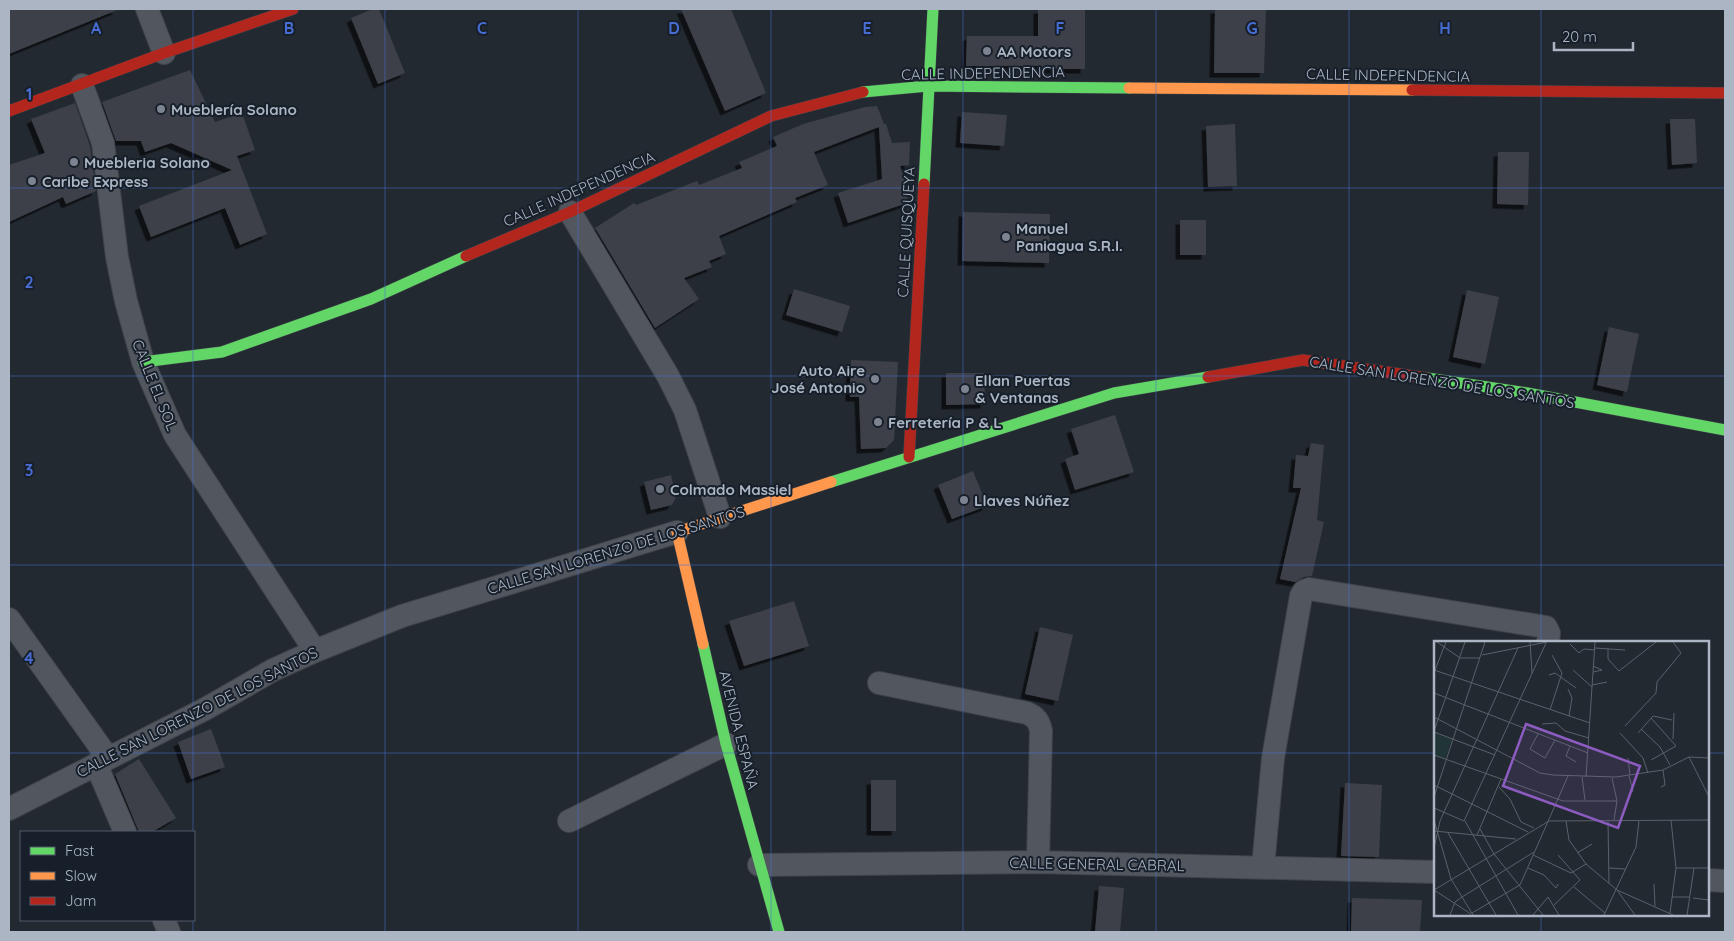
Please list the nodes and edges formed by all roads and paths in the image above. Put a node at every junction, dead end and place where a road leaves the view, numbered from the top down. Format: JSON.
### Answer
{"nodes":[{"id":1,"x":147,"y":9,"type":"edge"},
{"id":2,"x":293,"y":9,"type":"edge"},
{"id":3,"x":932,"y":9,"type":"edge"},
{"id":4,"x":164,"y":53,"type":"junction"},
{"id":5,"x":82,"y":84,"type":"junction"},
{"id":6,"x":928,"y":86,"type":"junction"},
{"id":7,"x":1725,"y":93,"type":"edge"},
{"id":8,"x":9,"y":111,"type":"edge"},
{"id":9,"x":570,"y":212,"type":"junction"},
{"id":10,"x":143,"y":362,"type":"junction"},
{"id":11,"x":1725,"y":430,"type":"edge"},
{"id":12,"x":909,"y":457,"type":"junction"},
{"id":13,"x":720,"y":517,"type":"junction"},
{"id":14,"x":677,"y":532,"type":"junction"},
{"id":15,"x":9,"y":619,"type":"edge"},
{"id":16,"x":1548,"y":641,"type":"edge"},
{"id":17,"x":315,"y":651,"type":"junction"},
{"id":18,"x":879,"y":683,"type":"dead end"},
{"id":19,"x":726,"y":744,"type":"junction"},
{"id":20,"x":102,"y":761,"type":"junction"},
{"id":21,"x":9,"y":809,"type":"edge"},
{"id":22,"x":569,"y":821,"type":"dead end"},
{"id":23,"x":125,"y":831,"type":"edge"},
{"id":24,"x":1038,"y":862,"type":"junction"},
{"id":25,"x":759,"y":866,"type":"junction"},
{"id":26,"x":1263,"y":867,"type":"junction"},
{"id":27,"x":1434,"y":872,"type":"edge"},
{"id":28,"x":1709,"y":880,"type":"edge"},
{"id":29,"x":1725,"y":881,"type":"edge"},
{"id":30,"x":779,"y":932,"type":"edge"}],
"edges":[{"from":1,"to":4,"type":"street"},
{"from":2,"to":4,"type":"street"},
{"from":3,"to":6,"type":"street","name":"CALLE QUISQUEYA"},
{"from":4,"to":5,"type":"street"},
{"from":5,"to":8,"type":"street"},
{"from":5,"to":10,"type":"street","name":"CALLE EL SOL"},
{"from":6,"to":7,"type":"street","name":"CALLE INDEPENDENCIA"},
{"from":6,"to":9,"type":"street","name":"CALLE INDEPENDENCIA"},
{"from":6,"to":12,"type":"street","name":"CALLE QUISQUEYA"},
{"from":9,"to":10,"type":"street","name":"CALLE INDEPENDENCIA"},
{"from":9,"to":13,"type":"street"},
{"from":10,"to":17,"type":"street","name":"CALLE EL SOL"},
{"from":11,"to":12,"type":"street","name":"CALLE SAN LORENZO DE LOS SANTOS"},
{"from":12,"to":13,"type":"street","name":"CALLE SAN LORENZO DE LOS SANTOS"},
{"from":13,"to":14,"type":"street","name":"CALLE SAN LORENZO DE LOS SANTOS"},
{"from":14,"to":17,"type":"street","name":"CALLE SAN LORENZO DE LOS SANTOS"},
{"from":14,"to":19,"type":"street","name":"AVENIDA ESPAÑA"},
{"from":15,"to":20,"type":"street"},
{"from":16,"to":26,"type":"street"},
{"from":17,"to":20,"type":"street","name":"CALLE SAN LORENZO DE LOS SANTOS"},
{"from":18,"to":24,"type":"street"},
{"from":19,"to":22,"type":"street"},
{"from":19,"to":25,"type":"street","name":"AVENIDA ESPAÑA"},
{"from":20,"to":21,"type":"street","name":"CALLE SAN LORENZO DE LOS SANTOS"},
{"from":20,"to":23,"type":"street"},
{"from":24,"to":25,"type":"street","name":"CALLE GENERAL CABRAL"},
{"from":24,"to":26,"type":"street","name":"CALLE GENERAL CABRAL"},
{"from":25,"to":30,"type":"street","name":"AVENIDA ESPAÑA"},
{"from":26,"to":27,"type":"street","name":"CALLE GENERAL CABRAL"},
{"from":28,"to":29,"type":"street"}]}
